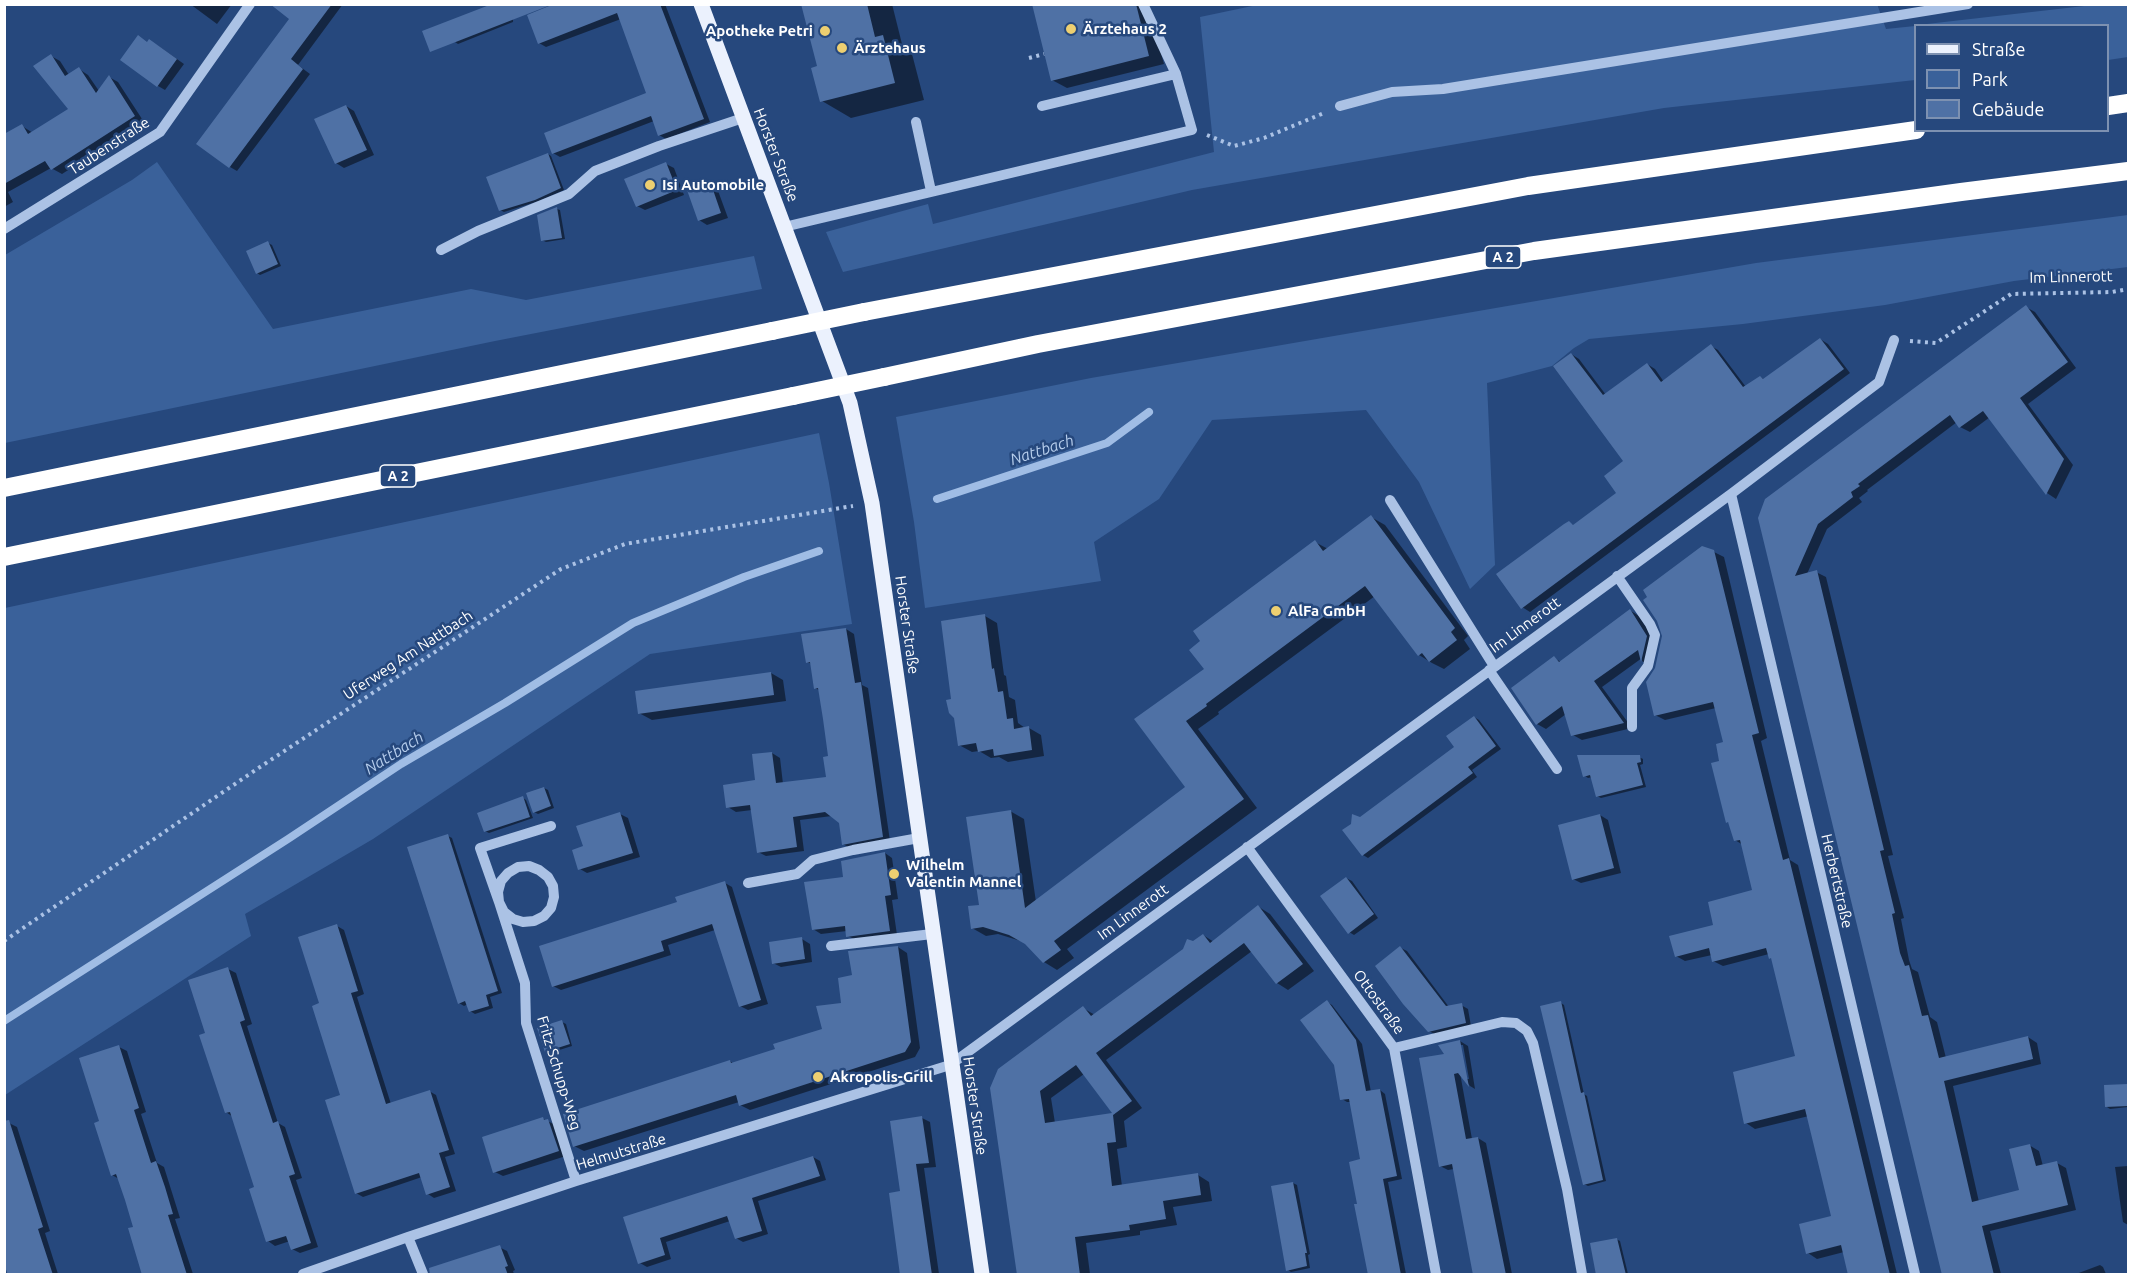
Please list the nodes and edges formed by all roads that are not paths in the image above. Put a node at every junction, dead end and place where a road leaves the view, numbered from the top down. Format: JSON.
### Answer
{"nodes":[{"id":1,"x":250,"y":4,"type":"edge"},
{"id":2,"x":701,"y":4,"type":"edge"},
{"id":3,"x":1143,"y":4,"type":"edge"},
{"id":4,"x":1968,"y":4,"type":"edge"},
{"id":5,"x":1176,"y":74,"type":"junction"},
{"id":6,"x":2128,"y":103,"type":"edge"},
{"id":7,"x":1042,"y":106,"type":"dead end"},
{"id":8,"x":1340,"y":106,"type":"road end"},
{"id":9,"x":2109,"y":106,"type":"edge"},
{"id":10,"x":743,"y":118,"type":"junction"},
{"id":11,"x":916,"y":122,"type":"dead end"},
{"id":12,"x":1914,"y":130,"type":"edge"},
{"id":13,"x":2128,"y":171,"type":"edge"},
{"id":14,"x":930,"y":191,"type":"junction"},
{"id":15,"x":784,"y":227,"type":"junction"},
{"id":16,"x":4,"y":229,"type":"edge"},
{"id":17,"x":441,"y":249,"type":"dead end"},
{"id":18,"x":1894,"y":340,"type":"road end"},
{"id":19,"x":4,"y":488,"type":"edge"},
{"id":20,"x":1731,"y":494,"type":"junction"},
{"id":21,"x":1390,"y":500,"type":"dead end"},
{"id":22,"x":4,"y":556,"type":"edge"},
{"id":23,"x":1617,"y":576,"type":"junction"},
{"id":24,"x":1492,"y":668,"type":"junction"},
{"id":25,"x":1632,"y":727,"type":"dead end"},
{"id":26,"x":1557,"y":769,"type":"dead end"},
{"id":27,"x":551,"y":826,"type":"dead end"},
{"id":28,"x":919,"y":838,"type":"junction"},
{"id":29,"x":1247,"y":847,"type":"junction"},
{"id":30,"x":748,"y":883,"type":"dead end"},
{"id":31,"x":499,"y":902,"type":"junction"},
{"id":32,"x":932,"y":933,"type":"junction"},
{"id":33,"x":831,"y":946,"type":"dead end"},
{"id":34,"x":1394,"y":1048,"type":"junction"},
{"id":35,"x":950,"y":1065,"type":"junction"},
{"id":36,"x":576,"y":1181,"type":"junction"},
{"id":37,"x":408,"y":1237,"type":"junction"},
{"id":38,"x":303,"y":1275,"type":"edge"},
{"id":39,"x":423,"y":1275,"type":"edge"},
{"id":40,"x":982,"y":1275,"type":"edge"},
{"id":41,"x":1436,"y":1275,"type":"edge"},
{"id":42,"x":1582,"y":1275,"type":"edge"},
{"id":43,"x":1915,"y":1275,"type":"edge"}],
"edges":[{"from":1,"to":16,"type":"street","name":"Taubenstraße"},
{"from":2,"to":10,"type":"main road","name":"Horster Straße"},
{"from":3,"to":5,"type":"street"},
{"from":4,"to":8,"type":"street"},
{"from":5,"to":7,"type":"street"},
{"from":5,"to":14,"type":"street"},
{"from":6,"to":9,"type":"highway"},
{"from":10,"to":15,"type":"main road","name":"Horster Straße"},
{"from":10,"to":17,"type":"street"},
{"from":11,"to":14,"type":"street"},
{"from":12,"to":19,"type":"highway","bridge":true},
{"from":13,"to":22,"type":"highway","number":"A 2","bridge":true},
{"from":14,"to":15,"type":"street"},
{"from":15,"to":28,"type":"main road","name":"Horster Straße"},
{"from":18,"to":20,"type":"street","name":"Im Linnerott"},
{"from":20,"to":23,"type":"street","name":"Im Linnerott"},
{"from":20,"to":43,"type":"street","name":"Herbertstraße"},
{"from":21,"to":24,"type":"street"},
{"from":23,"to":24,"type":"street","name":"Im Linnerott"},
{"from":23,"to":25,"type":"street"},
{"from":24,"to":26,"type":"street"},
{"from":24,"to":29,"type":"street","name":"Im Linnerott"},
{"from":27,"to":31,"type":"street","name":"Fritz-Schupp-Weg"},
{"from":28,"to":30,"type":"street"},
{"from":28,"to":32,"type":"main road","name":"Horster Straße"},
{"from":29,"to":34,"type":"street","name":"Ottostraße"},
{"from":29,"to":35,"type":"street","name":"Im Linnerott"},
{"from":31,"to":31,"type":"street","name":"Fritz-Schupp-Weg"},
{"from":31,"to":36,"type":"street","name":"Fritz-Schupp-Weg"},
{"from":32,"to":33,"type":"street"},
{"from":32,"to":35,"type":"main road","name":"Horster Straße"},
{"from":34,"to":41,"type":"street","name":"Ottostraße"},
{"from":34,"to":42,"type":"street"},
{"from":35,"to":36,"type":"street","name":"Helmutstraße"},
{"from":35,"to":40,"type":"main road","name":"Horster Straße"},
{"from":36,"to":37,"type":"street","name":"Helmutstraße"},
{"from":37,"to":38,"type":"street","name":"Helmutstraße"},
{"from":37,"to":39,"type":"street"}]}
